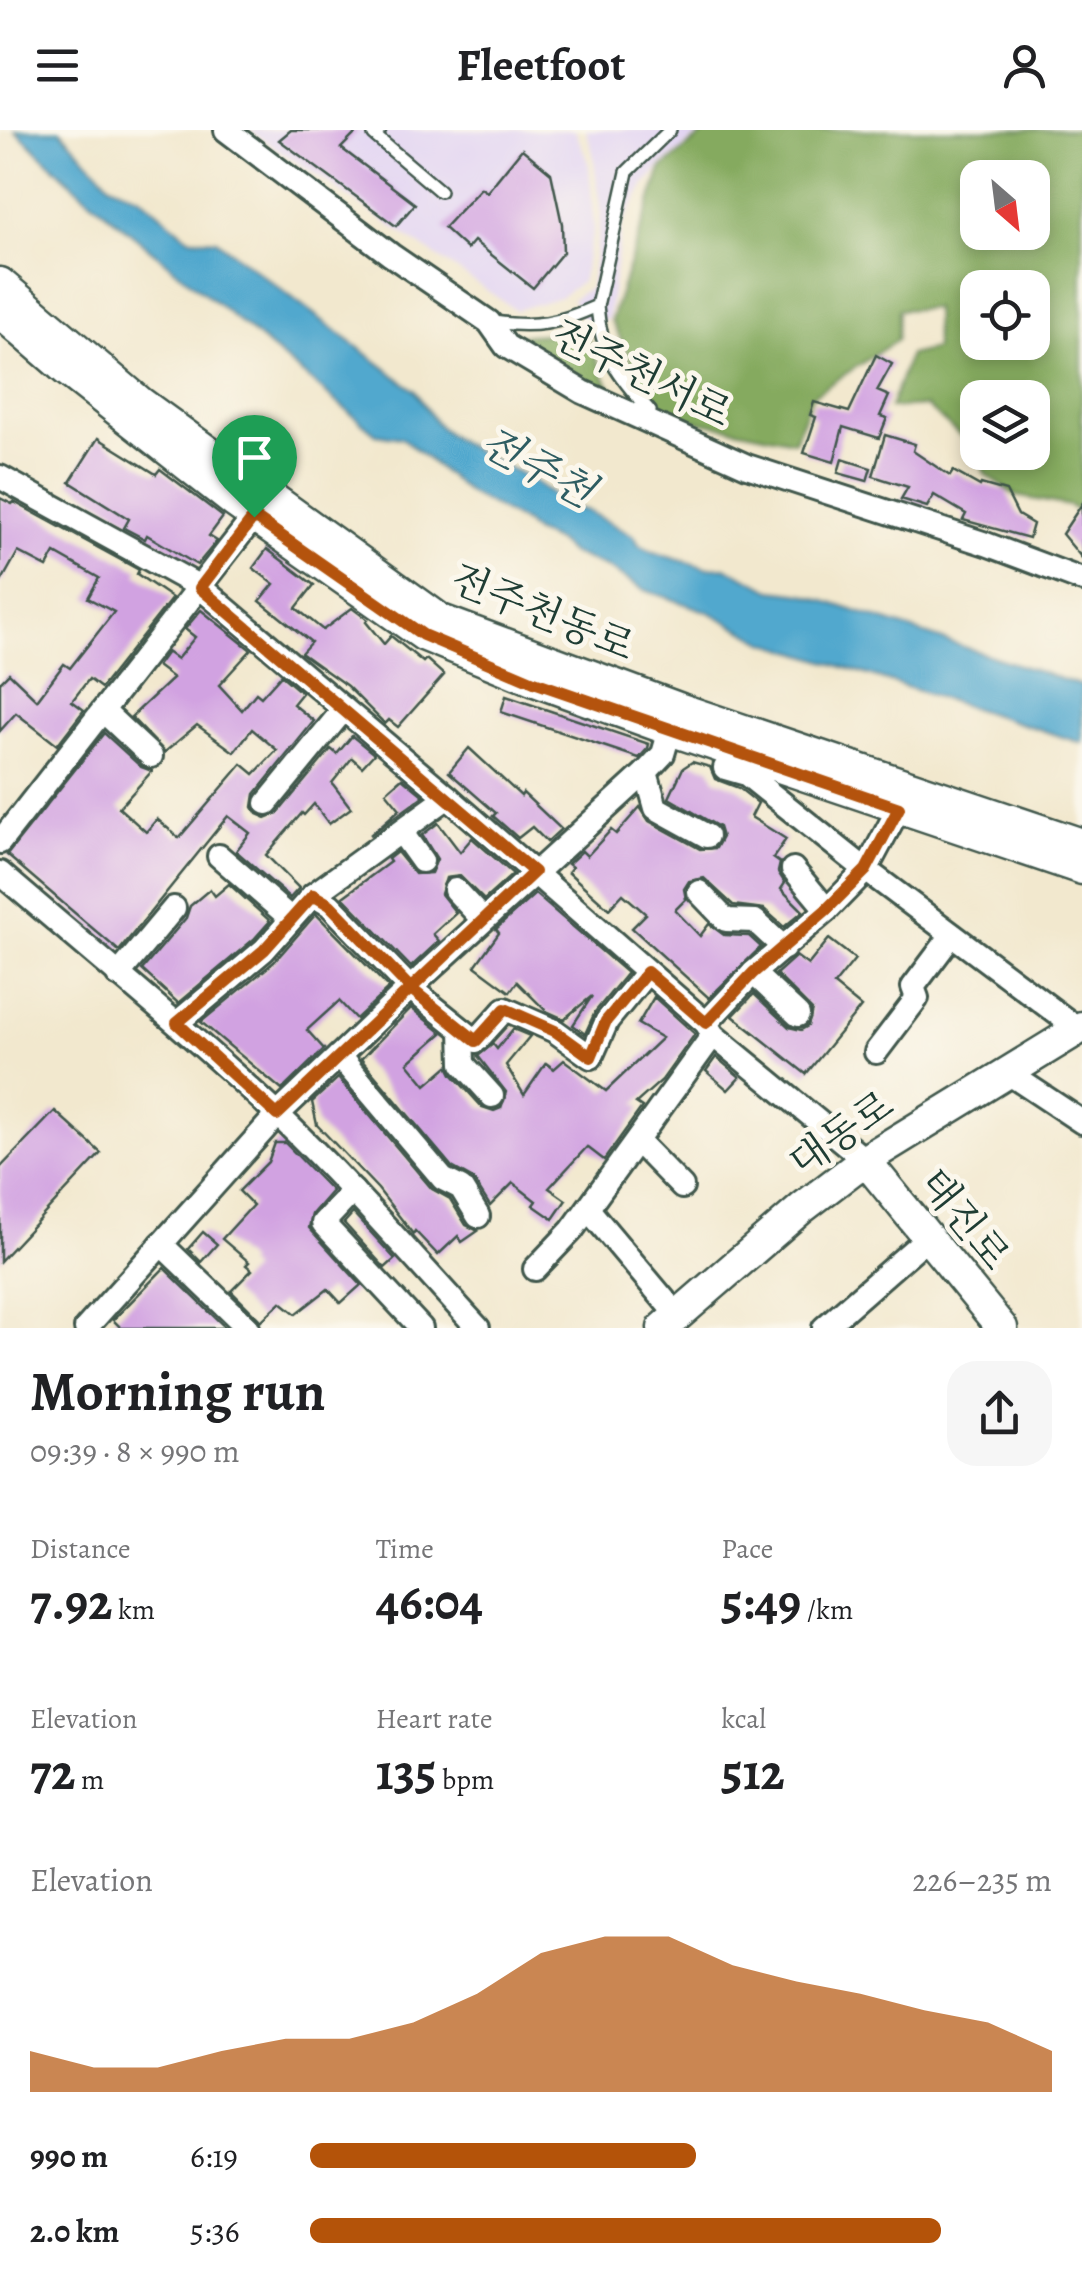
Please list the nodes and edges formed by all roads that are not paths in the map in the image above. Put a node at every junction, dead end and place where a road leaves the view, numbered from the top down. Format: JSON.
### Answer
{"nodes":[{"id":1,"x":226,"y":130,"type":"edge"},
{"id":2,"x":380,"y":130,"type":"edge"},
{"id":3,"x":670,"y":130,"type":"edge"},
{"id":4,"x":440,"y":190,"type":"dead end"},
{"id":5,"x":0,"y":283,"type":"edge"},
{"id":6,"x":597,"y":306,"type":"junction"},
{"id":7,"x":0,"y":313,"type":"edge"},
{"id":8,"x":489,"y":322,"type":"junction"},
{"id":9,"x":648,"y":421,"type":"junction"},
{"id":10,"x":0,"y":477,"type":"edge"},
{"id":11,"x":254,"y":517,"type":"junction"},
{"id":12,"x":1082,"y":580,"type":"edge"},
{"id":13,"x":200,"y":588,"type":"junction"},
{"id":14,"x":344,"y":709,"type":"junction"},
{"id":15,"x":103,"y":711,"type":"junction"},
{"id":16,"x":670,"y":730,"type":"junction"},
{"id":17,"x":151,"y":756,"type":"dead end"},
{"id":18,"x":725,"y":768,"type":"dead end"},
{"id":19,"x":646,"y":772,"type":"junction"},
{"id":20,"x":448,"y":797,"type":"junction"},
{"id":21,"x":267,"y":803,"type":"dead end"},
{"id":22,"x":899,"y":808,"type":"junction"},
{"id":23,"x":402,"y":833,"type":"junction"},
{"id":24,"x":707,"y":836,"type":"dead end"},
{"id":25,"x":0,"y":842,"type":"edge"},
{"id":26,"x":1082,"y":844,"type":"edge"},
{"id":27,"x":219,"y":856,"type":"dead end"},
{"id":28,"x":422,"y":862,"type":"dead end"},
{"id":29,"x":794,"y":869,"type":"dead end"},
{"id":30,"x":1082,"y":869,"type":"edge"},
{"id":31,"x":866,"y":870,"type":"junction"},
{"id":32,"x":534,"y":872,"type":"junction"},
{"id":33,"x":0,"y":873,"type":"edge"},
{"id":34,"x":455,"y":890,"type":"dead end"},
{"id":35,"x":699,"y":892,"type":"dead end"},
{"id":36,"x":313,"y":895,"type":"junction"},
{"id":37,"x":174,"y":908,"type":"dead end"},
{"id":38,"x":826,"y":910,"type":"junction"},
{"id":39,"x":290,"y":918,"type":"junction"},
{"id":40,"x":483,"y":920,"type":"junction"},
{"id":41,"x":952,"y":935,"type":"junction"},
{"id":42,"x":784,"y":948,"type":"junction"},
{"id":43,"x":647,"y":972,"type":"junction"},
{"id":44,"x":753,"y":973,"type":"junction"},
{"id":45,"x":118,"y":975,"type":"junction"},
{"id":46,"x":410,"y":988,"type":"junction"},
{"id":47,"x":798,"y":1014,"type":"dead end"},
{"id":48,"x":177,"y":1023,"type":"junction"},
{"id":49,"x":710,"y":1029,"type":"junction"},
{"id":50,"x":462,"y":1030,"type":"junction"},
{"id":51,"x":1081,"y":1030,"type":"edge"},
{"id":52,"x":876,"y":1052,"type":"dead end"},
{"id":53,"x":338,"y":1056,"type":"junction"},
{"id":54,"x":1008,"y":1073,"type":"junction"},
{"id":55,"x":492,"y":1096,"type":"dead end"},
{"id":56,"x":277,"y":1115,"type":"junction"},
{"id":57,"x":1082,"y":1122,"type":"edge"},
{"id":58,"x":636,"y":1141,"type":"junction"},
{"id":59,"x":865,"y":1160,"type":"junction"},
{"id":60,"x":682,"y":1186,"type":"dead end"},
{"id":61,"x":353,"y":1191,"type":"junction"},
{"id":62,"x":588,"y":1208,"type":"junction"},
{"id":63,"x":478,"y":1216,"type":"dead end"},
{"id":64,"x":928,"y":1237,"type":"junction"},
{"id":65,"x":161,"y":1244,"type":"junction"},
{"id":66,"x":535,"y":1269,"type":"dead end"},
{"id":67,"x":670,"y":1322,"type":"edge"},
{"id":68,"x":96,"y":1324,"type":"edge"},
{"id":69,"x":248,"y":1328,"type":"edge"},
{"id":70,"x":420,"y":1328,"type":"edge"},
{"id":71,"x":478,"y":1328,"type":"edge"},
{"id":72,"x":824,"y":1328,"type":"edge"},
{"id":73,"x":1002,"y":1328,"type":"edge"}],
"edges":[{"from":1,"to":8,"type":"street","name":"전주천서로"},
{"from":2,"to":4,"type":"lane"},
{"from":3,"to":6,"type":"lane"},
{"from":5,"to":26,"type":"street","name":"전주천동로"},
{"from":6,"to":8,"type":"lane"},
{"from":6,"to":9,"type":"lane"},
{"from":7,"to":11,"type":"street","name":"전주천동로"},
{"from":8,"to":9,"type":"street","name":"전주천서로"},
{"from":9,"to":12,"type":"street","name":"전주천서로"},
{"from":10,"to":13,"type":"street"},
{"from":11,"to":13,"type":"street"},
{"from":11,"to":16,"type":"street","name":"전주천동로"},
{"from":13,"to":14,"type":"street"},
{"from":13,"to":15,"type":"street"},
{"from":14,"to":20,"type":"street"},
{"from":14,"to":21,"type":"street"},
{"from":15,"to":17,"type":"street"},
{"from":15,"to":25,"type":"street"},
{"from":16,"to":19,"type":"street"},
{"from":16,"to":22,"type":"street","name":"전주천동로"},
{"from":18,"to":31,"type":"street"},
{"from":19,"to":24,"type":"street"},
{"from":19,"to":32,"type":"street"},
{"from":20,"to":23,"type":"street"},
{"from":20,"to":32,"type":"street"},
{"from":22,"to":30,"type":"street","name":"전주천동로"},
{"from":22,"to":31,"type":"street"},
{"from":23,"to":28,"type":"street"},
{"from":23,"to":36,"type":"street"},
{"from":27,"to":39,"type":"street"},
{"from":29,"to":38,"type":"street"},
{"from":31,"to":38,"type":"street"},
{"from":31,"to":41,"type":"street"},
{"from":32,"to":40,"type":"street"},
{"from":32,"to":43,"type":"street"},
{"from":33,"to":45,"type":"street"},
{"from":34,"to":40,"type":"street"},
{"from":35,"to":42,"type":"street"},
{"from":36,"to":39,"type":"street"},
{"from":36,"to":46,"type":"street"},
{"from":37,"to":45,"type":"street"},
{"from":38,"to":42,"type":"street"},
{"from":39,"to":48,"type":"street"},
{"from":40,"to":46,"type":"street"},
{"from":41,"to":51,"type":"street"},
{"from":41,"to":52,"type":"street"},
{"from":42,"to":44,"type":"street"},
{"from":43,"to":49,"type":"street"},
{"from":43,"to":50,"type":"street"},
{"from":44,"to":47,"type":"street"},
{"from":44,"to":49,"type":"street"},
{"from":45,"to":48,"type":"street"},
{"from":46,"to":50,"type":"street"},
{"from":46,"to":53,"type":"street"},
{"from":48,"to":56,"type":"street"},
{"from":49,"to":58,"type":"street"},
{"from":49,"to":59,"type":"street"},
{"from":50,"to":55,"type":"street"},
{"from":51,"to":54,"type":"street","name":"대동로"},
{"from":53,"to":56,"type":"street"},
{"from":53,"to":63,"type":"street"},
{"from":54,"to":57,"type":"street"},
{"from":54,"to":59,"type":"street","name":"대동로"},
{"from":56,"to":61,"type":"street"},
{"from":56,"to":65,"type":"street"},
{"from":58,"to":60,"type":"street"},
{"from":58,"to":62,"type":"street"},
{"from":59,"to":64,"type":"street","name":"태진로"},
{"from":59,"to":67,"type":"street","name":"대동로"},
{"from":61,"to":70,"type":"street"},
{"from":61,"to":71,"type":"street"},
{"from":62,"to":66,"type":"street"},
{"from":62,"to":67,"type":"street"},
{"from":64,"to":72,"type":"street"},
{"from":64,"to":73,"type":"street","name":"태진로"},
{"from":65,"to":68,"type":"street"},
{"from":65,"to":69,"type":"street"}]}
